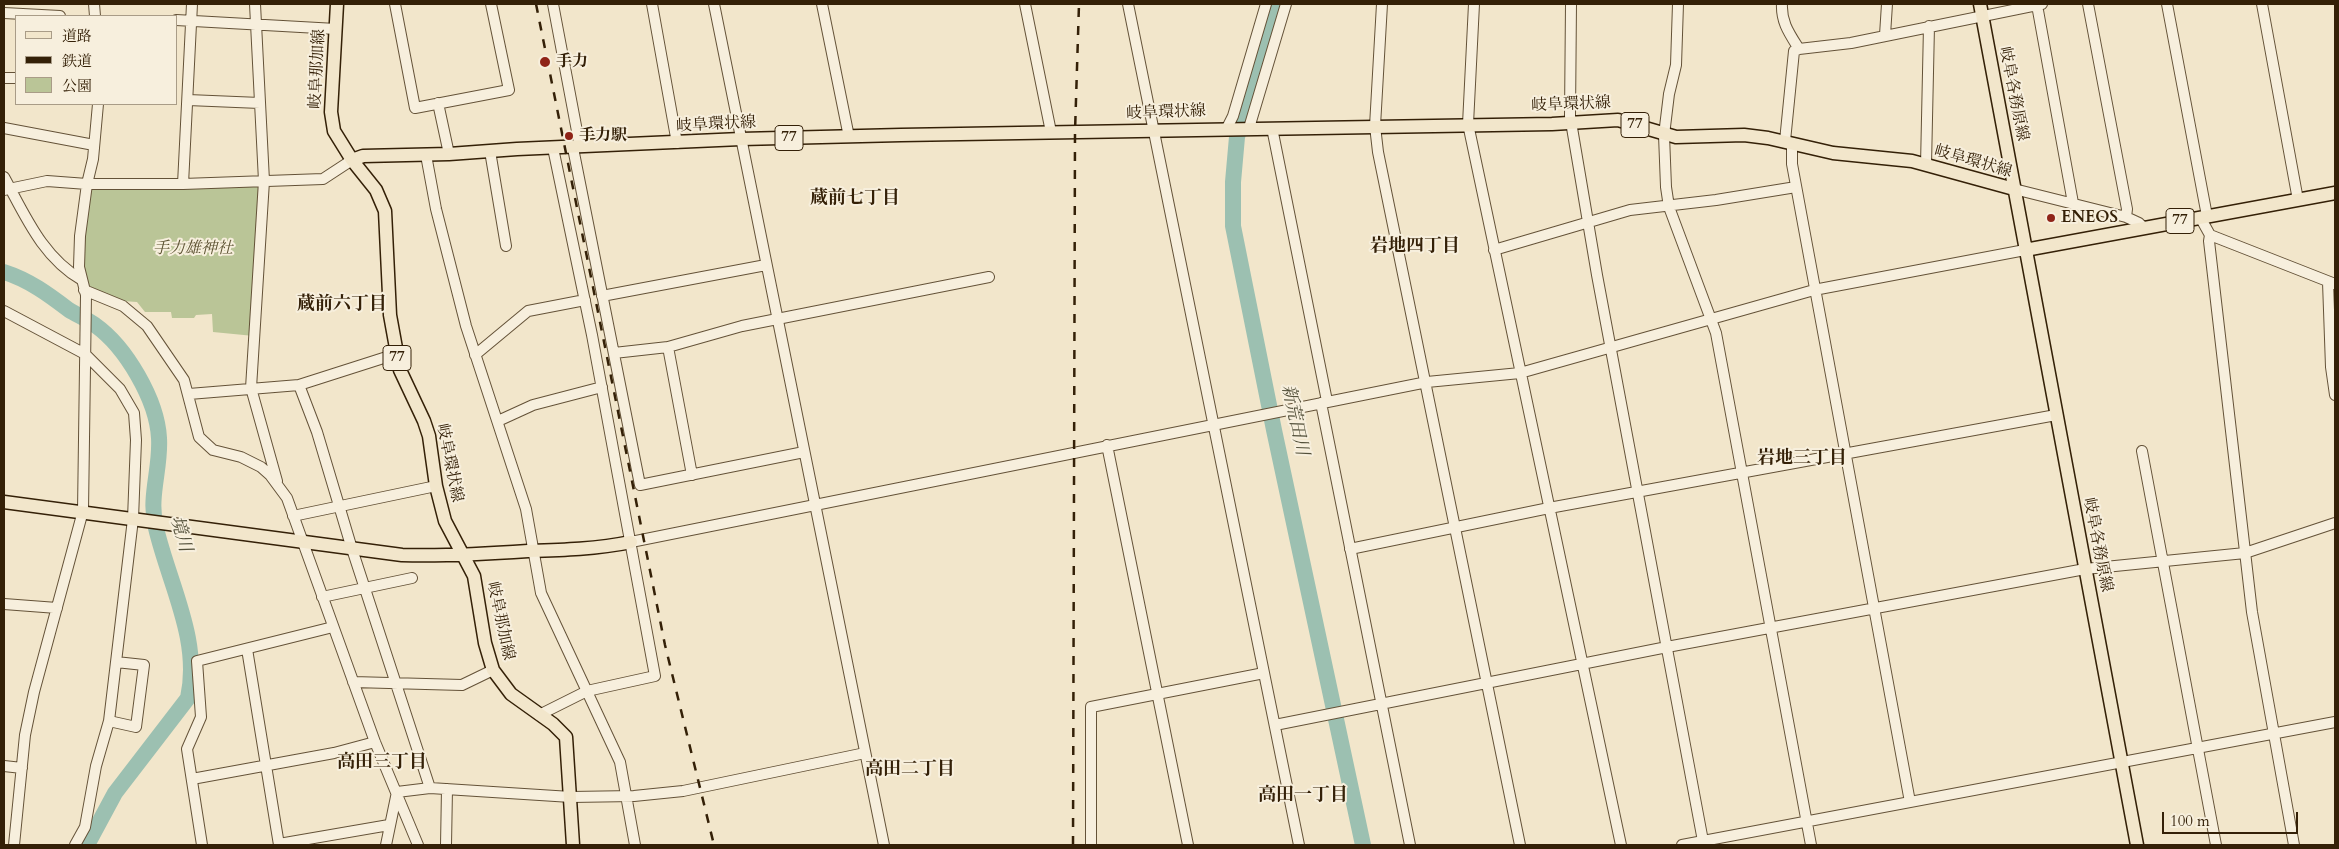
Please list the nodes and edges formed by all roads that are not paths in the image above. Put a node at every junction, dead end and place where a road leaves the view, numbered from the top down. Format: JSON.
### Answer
{"nodes":[{"id":1,"x":192,"y":4,"type":"edge"},
{"id":2,"x":255,"y":4,"type":"edge"},
{"id":3,"x":338,"y":4,"type":"edge"},
{"id":4,"x":395,"y":4,"type":"edge"},
{"id":5,"x":492,"y":4,"type":"edge"},
{"id":6,"x":553,"y":4,"type":"edge"},
{"id":7,"x":652,"y":4,"type":"edge"},
{"id":8,"x":714,"y":4,"type":"edge"},
{"id":9,"x":822,"y":4,"type":"edge"},
{"id":10,"x":1025,"y":4,"type":"edge"},
{"id":11,"x":1128,"y":4,"type":"edge"},
{"id":12,"x":1266,"y":4,"type":"edge"},
{"id":13,"x":1286,"y":4,"type":"edge"},
{"id":14,"x":1382,"y":4,"type":"edge"},
{"id":15,"x":1474,"y":4,"type":"edge"},
{"id":16,"x":1571,"y":4,"type":"edge"},
{"id":17,"x":1678,"y":4,"type":"edge"},
{"id":18,"x":1782,"y":4,"type":"edge"},
{"id":19,"x":1887,"y":4,"type":"edge"},
{"id":20,"x":2039,"y":4,"type":"edge"},
{"id":21,"x":2088,"y":4,"type":"edge"},
{"id":22,"x":2167,"y":4,"type":"edge"},
{"id":23,"x":2262,"y":4,"type":"edge"},
{"id":24,"x":1981,"y":9,"type":"edge"},
{"id":25,"x":4,"y":13,"type":"edge"},
{"id":26,"x":41,"y":15,"type":"edge"},
{"id":27,"x":178,"y":20,"type":"edge"},
{"id":28,"x":191,"y":21,"type":"junction"},
{"id":29,"x":256,"y":25,"type":"junction"},
{"id":30,"x":1928,"y":26,"type":"junction"},
{"id":31,"x":336,"y":30,"type":"junction"},
{"id":32,"x":1885,"y":35,"type":"junction"},
{"id":33,"x":1799,"y":49,"type":"junction"},
{"id":34,"x":188,"y":100,"type":"junction"},
{"id":35,"x":438,"y":103,"type":"junction"},
{"id":36,"x":260,"y":104,"type":"junction"},
{"id":37,"x":98,"y":105,"type":"edge"},
{"id":38,"x":1571,"y":122,"type":"junction"},
{"id":39,"x":1468,"y":124,"type":"junction"},
{"id":40,"x":1375,"y":126,"type":"junction"},
{"id":41,"x":4,"y":128,"type":"edge"},
{"id":42,"x":1227,"y":128,"type":"junction"},
{"id":43,"x":1249,"y":128,"type":"junction"},
{"id":44,"x":1272,"y":128,"type":"junction"},
{"id":45,"x":1154,"y":129,"type":"junction"},
{"id":46,"x":1051,"y":132,"type":"junction"},
{"id":47,"x":1664,"y":134,"type":"junction"},
{"id":48,"x":849,"y":137,"type":"junction"},
{"id":49,"x":741,"y":140,"type":"junction"},
{"id":50,"x":1789,"y":142,"type":"junction"},
{"id":51,"x":677,"y":143,"type":"junction"},
{"id":52,"x":94,"y":145,"type":"junction"},
{"id":53,"x":576,"y":147,"type":"junction"},
{"id":54,"x":553,"y":148,"type":"junction"},
{"id":55,"x":490,"y":151,"type":"junction"},
{"id":56,"x":450,"y":154,"type":"junction"},
{"id":57,"x":426,"y":155,"type":"junction"},
{"id":58,"x":352,"y":160,"type":"junction"},
{"id":59,"x":1926,"y":165,"type":"junction"},
{"id":60,"x":4,"y":177,"type":"edge"},
{"id":61,"x":264,"y":181,"type":"junction"},
{"id":62,"x":87,"y":184,"type":"junction"},
{"id":63,"x":183,"y":184,"type":"junction"},
{"id":64,"x":1796,"y":187,"type":"junction"},
{"id":65,"x":7,"y":189,"type":"edge"},
{"id":66,"x":2014,"y":189,"type":"junction"},
{"id":67,"x":2335,"y":193,"type":"edge"},
{"id":68,"x":2298,"y":200,"type":"junction"},
{"id":69,"x":2073,"y":204,"type":"junction"},
{"id":70,"x":1669,"y":207,"type":"junction"},
{"id":71,"x":2126,"y":217,"type":"junction"},
{"id":72,"x":2204,"y":217,"type":"junction"},
{"id":73,"x":1588,"y":222,"type":"junction"},
{"id":74,"x":2144,"y":228,"type":"junction"},
{"id":75,"x":2210,"y":235,"type":"junction"},
{"id":76,"x":506,"y":246,"type":"dead end"},
{"id":77,"x":1494,"y":250,"type":"junction"},
{"id":78,"x":2025,"y":250,"type":"junction"},
{"id":79,"x":766,"y":265,"type":"junction"},
{"id":80,"x":989,"y":277,"type":"dead end"},
{"id":81,"x":2332,"y":283,"type":"edge"},
{"id":82,"x":84,"y":288,"type":"junction"},
{"id":83,"x":1814,"y":290,"type":"junction"},
{"id":84,"x":602,"y":296,"type":"junction"},
{"id":85,"x":585,"y":300,"type":"junction"},
{"id":86,"x":4,"y":311,"type":"edge"},
{"id":87,"x":777,"y":319,"type":"junction"},
{"id":88,"x":1712,"y":319,"type":"junction"},
{"id":89,"x":668,"y":346,"type":"junction"},
{"id":90,"x":1612,"y":348,"type":"junction"},
{"id":91,"x":614,"y":353,"type":"junction"},
{"id":92,"x":86,"y":354,"type":"junction"},
{"id":93,"x":396,"y":354,"type":"junction"},
{"id":94,"x":475,"y":355,"type":"junction"},
{"id":95,"x":1520,"y":373,"type":"junction"},
{"id":96,"x":1427,"y":382,"type":"junction"},
{"id":97,"x":299,"y":385,"type":"junction"},
{"id":98,"x":602,"y":387,"type":"junction"},
{"id":99,"x":251,"y":388,"type":"junction"},
{"id":100,"x":189,"y":394,"type":"junction"},
{"id":101,"x":2335,"y":395,"type":"edge"},
{"id":102,"x":1324,"y":402,"type":"junction"},
{"id":103,"x":2056,"y":415,"type":"junction"},
{"id":104,"x":498,"y":421,"type":"junction"},
{"id":105,"x":1214,"y":424,"type":"junction"},
{"id":106,"x":1107,"y":445,"type":"junction"},
{"id":107,"x":2142,"y":450,"type":"dead end"},
{"id":108,"x":804,"y":452,"type":"junction"},
{"id":109,"x":1845,"y":454,"type":"junction"},
{"id":110,"x":1741,"y":473,"type":"junction"},
{"id":111,"x":692,"y":475,"type":"junction"},
{"id":112,"x":278,"y":484,"type":"junction"},
{"id":113,"x":436,"y":486,"type":"junction"},
{"id":114,"x":1638,"y":492,"type":"junction"},
{"id":115,"x":4,"y":502,"type":"edge"},
{"id":116,"x":815,"y":505,"type":"junction"},
{"id":117,"x":340,"y":506,"type":"junction"},
{"id":118,"x":1549,"y":508,"type":"junction"},
{"id":119,"x":83,"y":511,"type":"junction"},
{"id":120,"x":293,"y":516,"type":"junction"},
{"id":121,"x":136,"y":519,"type":"junction"},
{"id":122,"x":2335,"y":523,"type":"edge"},
{"id":123,"x":1456,"y":527,"type":"junction"},
{"id":124,"x":302,"y":542,"type":"junction"},
{"id":125,"x":631,"y":542,"type":"junction"},
{"id":126,"x":352,"y":549,"type":"junction"},
{"id":127,"x":1350,"y":549,"type":"junction"},
{"id":128,"x":535,"y":551,"type":"junction"},
{"id":129,"x":2245,"y":553,"type":"junction"},
{"id":130,"x":463,"y":555,"type":"junction"},
{"id":131,"x":2164,"y":562,"type":"junction"},
{"id":132,"x":2085,"y":569,"type":"junction"},
{"id":133,"x":412,"y":578,"type":"dead end"},
{"id":134,"x":365,"y":588,"type":"junction"},
{"id":135,"x":322,"y":597,"type":"junction"},
{"id":136,"x":4,"y":604,"type":"edge"},
{"id":137,"x":57,"y":608,"type":"junction"},
{"id":138,"x":1874,"y":608,"type":"junction"},
{"id":139,"x":333,"y":627,"type":"junction"},
{"id":140,"x":1770,"y":628,"type":"junction"},
{"id":141,"x":1667,"y":647,"type":"junction"},
{"id":142,"x":246,"y":649,"type":"junction"},
{"id":143,"x":116,"y":662,"type":"junction"},
{"id":144,"x":1583,"y":663,"type":"junction"},
{"id":145,"x":494,"y":670,"type":"junction"},
{"id":146,"x":1264,"y":673,"type":"junction"},
{"id":147,"x":354,"y":682,"type":"junction"},
{"id":148,"x":1488,"y":682,"type":"junction"},
{"id":149,"x":396,"y":684,"type":"junction"},
{"id":150,"x":587,"y":691,"type":"junction"},
{"id":151,"x":1158,"y":694,"type":"junction"},
{"id":152,"x":1381,"y":704,"type":"junction"},
{"id":153,"x":539,"y":715,"type":"junction"},
{"id":154,"x":110,"y":721,"type":"junction"},
{"id":155,"x":2335,"y":722,"type":"edge"},
{"id":156,"x":1275,"y":725,"type":"junction"},
{"id":157,"x":2274,"y":734,"type":"junction"},
{"id":158,"x":375,"y":742,"type":"junction"},
{"id":159,"x":2198,"y":748,"type":"junction"},
{"id":160,"x":865,"y":753,"type":"junction"},
{"id":161,"x":2122,"y":763,"type":"junction"},
{"id":162,"x":4,"y":766,"type":"edge"},
{"id":163,"x":266,"y":766,"type":"junction"},
{"id":164,"x":22,"y":768,"type":"junction"},
{"id":165,"x":192,"y":779,"type":"junction"},
{"id":166,"x":430,"y":788,"type":"junction"},
{"id":167,"x":447,"y":789,"type":"junction"},
{"id":168,"x":397,"y":792,"type":"junction"},
{"id":169,"x":627,"y":796,"type":"junction"},
{"id":170,"x":571,"y":797,"type":"junction"},
{"id":171,"x":1910,"y":802,"type":"junction"},
{"id":172,"x":1806,"y":822,"type":"junction"},
{"id":173,"x":389,"y":825,"type":"junction"},
{"id":174,"x":1703,"y":841,"type":"junction"},
{"id":175,"x":14,"y":845,"type":"edge"},
{"id":176,"x":75,"y":845,"type":"edge"},
{"id":177,"x":202,"y":845,"type":"edge"},
{"id":178,"x":279,"y":845,"type":"edge"},
{"id":179,"x":386,"y":845,"type":"edge"},
{"id":180,"x":418,"y":845,"type":"edge"},
{"id":181,"x":446,"y":845,"type":"edge"},
{"id":182,"x":573,"y":845,"type":"edge"},
{"id":183,"x":635,"y":845,"type":"edge"},
{"id":184,"x":884,"y":845,"type":"edge"},
{"id":185,"x":1091,"y":845,"type":"edge"},
{"id":186,"x":1188,"y":845,"type":"edge"},
{"id":187,"x":1299,"y":845,"type":"edge"},
{"id":188,"x":1410,"y":845,"type":"edge"},
{"id":189,"x":1520,"y":845,"type":"edge"},
{"id":190,"x":1621,"y":845,"type":"edge"},
{"id":191,"x":1682,"y":845,"type":"edge"},
{"id":192,"x":1811,"y":845,"type":"edge"},
{"id":193,"x":2137,"y":845,"type":"edge"},
{"id":194,"x":2216,"y":845,"type":"edge"},
{"id":195,"x":2294,"y":845,"type":"edge"}],
"edges":[{"from":1,"to":28,"type":"street"},
{"from":2,"to":29,"type":"street"},
{"from":3,"to":31,"type":"main road","name":"岐阜那加線"},
{"from":4,"to":35,"type":"street"},
{"from":5,"to":35,"type":"street"},
{"from":6,"to":53,"type":"street"},
{"from":7,"to":51,"type":"street"},
{"from":8,"to":49,"type":"street"},
{"from":9,"to":48,"type":"street"},
{"from":10,"to":46,"type":"street"},
{"from":11,"to":45,"type":"street"},
{"from":12,"to":42,"type":"street"},
{"from":13,"to":43,"type":"street"},
{"from":14,"to":40,"type":"street"},
{"from":15,"to":39,"type":"street"},
{"from":16,"to":38,"type":"street"},
{"from":17,"to":47,"type":"street"},
{"from":18,"to":33,"type":"street"},
{"from":19,"to":32,"type":"street"},
{"from":20,"to":24,"type":"street"},
{"from":20,"to":69,"type":"street"},
{"from":21,"to":71,"type":"street"},
{"from":22,"to":72,"type":"street"},
{"from":23,"to":68,"type":"street"},
{"from":24,"to":30,"type":"street"},
{"from":24,"to":66,"type":"main road","name":"岐阜各務原線"},
{"from":25,"to":26,"type":"street"},
{"from":27,"to":28,"type":"street"},
{"from":28,"to":29,"type":"street"},
{"from":28,"to":34,"type":"street"},
{"from":29,"to":31,"type":"street"},
{"from":29,"to":36,"type":"street"},
{"from":30,"to":32,"type":"street"},
{"from":30,"to":59,"type":"street"},
{"from":31,"to":58,"type":"main road","name":"岐阜那加線"},
{"from":32,"to":33,"type":"street"},
{"from":33,"to":50,"type":"street"},
{"from":34,"to":36,"type":"street"},
{"from":34,"to":63,"type":"street"},
{"from":35,"to":56,"type":"street"},
{"from":36,"to":61,"type":"street"},
{"from":37,"to":52,"type":"street"},
{"from":38,"to":39,"type":"main road","name":"岐阜環状線","number":"77"},
{"from":38,"to":47,"type":"main road","name":"岐阜環状線","number":"77"},
{"from":38,"to":73,"type":"street"},
{"from":39,"to":40,"type":"main road","name":"岐阜環状線","number":"77"},
{"from":39,"to":77,"type":"street"},
{"from":40,"to":44,"type":"main road","name":"岐阜環状線","number":"77"},
{"from":40,"to":96,"type":"street"},
{"from":41,"to":52,"type":"street"},
{"from":42,"to":43,"type":"main road","name":"岐阜環状線","number":"77"},
{"from":42,"to":45,"type":"main road","name":"岐阜環状線","number":"77"},
{"from":43,"to":44,"type":"main road","name":"岐阜環状線","number":"77"},
{"from":44,"to":102,"type":"street"},
{"from":45,"to":46,"type":"main road","name":"岐阜環状線","number":"77"},
{"from":45,"to":105,"type":"street"},
{"from":46,"to":48,"type":"main road","name":"岐阜環状線","number":"77"},
{"from":47,"to":50,"type":"main road","name":"岐阜環状線","number":"77"},
{"from":47,"to":70,"type":"street"},
{"from":48,"to":49,"type":"main road","name":"岐阜環状線","number":"77"},
{"from":49,"to":51,"type":"main road","name":"岐阜環状線","number":"77"},
{"from":49,"to":79,"type":"street"},
{"from":50,"to":59,"type":"main road","name":"岐阜環状線","number":"77"},
{"from":50,"to":64,"type":"street"},
{"from":51,"to":53,"type":"main road","name":"岐阜環状線","number":"77"},
{"from":52,"to":62,"type":"street"},
{"from":53,"to":54,"type":"main road","name":"岐阜環状線","number":"77"},
{"from":53,"to":84,"type":"street"},
{"from":54,"to":55,"type":"main road","name":"岐阜環状線","number":"77"},
{"from":54,"to":85,"type":"street"},
{"from":55,"to":56,"type":"main road","name":"岐阜環状線","number":"77"},
{"from":55,"to":76,"type":"street"},
{"from":56,"to":57,"type":"main road","name":"岐阜環状線","number":"77"},
{"from":57,"to":58,"type":"main road","name":"岐阜環状線","number":"77"},
{"from":57,"to":94,"type":"street"},
{"from":58,"to":61,"type":"street"},
{"from":58,"to":93,"type":"main road","name":"岐阜環状線","number":"77"},
{"from":59,"to":66,"type":"main road","name":"岐阜環状線","number":"77"},
{"from":60,"to":65,"type":"street"},
{"from":61,"to":63,"type":"street"},
{"from":61,"to":99,"type":"street"},
{"from":62,"to":63,"type":"street"},
{"from":62,"to":65,"type":"street"},
{"from":62,"to":82,"type":"street"},
{"from":64,"to":70,"type":"street"},
{"from":64,"to":83,"type":"street"},
{"from":65,"to":82,"type":"street"},
{"from":66,"to":69,"type":"street"},
{"from":66,"to":78,"type":"main road","name":"岐阜環状線"},
{"from":67,"to":68,"type":"main road","number":"77"},
{"from":68,"to":72,"type":"main road","number":"77"},
{"from":69,"to":71,"type":"street"},
{"from":70,"to":73,"type":"street"},
{"from":70,"to":88,"type":"street"},
{"from":71,"to":74,"type":"street"},
{"from":72,"to":74,"type":"main road","number":"77"},
{"from":72,"to":75,"type":"street"},
{"from":73,"to":77,"type":"street"},
{"from":73,"to":90,"type":"street"},
{"from":74,"to":78,"type":"main road","number":"77"},
{"from":75,"to":81,"type":"street"},
{"from":75,"to":129,"type":"street"},
{"from":77,"to":95,"type":"street"},
{"from":78,"to":83,"type":"street"},
{"from":78,"to":103,"type":"main road","name":"岐阜各務原線"},
{"from":79,"to":84,"type":"street"},
{"from":79,"to":87,"type":"street"},
{"from":80,"to":87,"type":"street"},
{"from":81,"to":101,"type":"street"},
{"from":82,"to":92,"type":"street"},
{"from":82,"to":100,"type":"street"},
{"from":83,"to":88,"type":"street"},
{"from":83,"to":109,"type":"street"},
{"from":84,"to":91,"type":"street"},
{"from":85,"to":94,"type":"street"},
{"from":85,"to":98,"type":"street"},
{"from":86,"to":92,"type":"street"},
{"from":87,"to":89,"type":"street"},
{"from":87,"to":108,"type":"street"},
{"from":88,"to":90,"type":"street"},
{"from":88,"to":110,"type":"street"},
{"from":89,"to":91,"type":"street"},
{"from":89,"to":111,"type":"street"},
{"from":90,"to":95,"type":"street"},
{"from":90,"to":114,"type":"street"},
{"from":91,"to":111,"type":"street"},
{"from":92,"to":119,"type":"street"},
{"from":92,"to":121,"type":"street"},
{"from":93,"to":97,"type":"street"},
{"from":93,"to":113,"type":"main road","name":"岐阜環状線","number":"77"},
{"from":94,"to":104,"type":"street"},
{"from":95,"to":96,"type":"street"},
{"from":95,"to":118,"type":"street"},
{"from":96,"to":102,"type":"street"},
{"from":96,"to":123,"type":"street"},
{"from":97,"to":99,"type":"street"},
{"from":97,"to":117,"type":"street"},
{"from":98,"to":104,"type":"street"},
{"from":98,"to":125,"type":"street"},
{"from":99,"to":100,"type":"street"},
{"from":99,"to":112,"type":"street"},
{"from":100,"to":112,"type":"street"},
{"from":102,"to":105,"type":"street"},
{"from":102,"to":127,"type":"street"},
{"from":103,"to":109,"type":"street"},
{"from":103,"to":132,"type":"main road","name":"岐阜各務原線"},
{"from":104,"to":128,"type":"street"},
{"from":105,"to":106,"type":"street"},
{"from":105,"to":146,"type":"street"},
{"from":106,"to":116,"type":"street"},
{"from":106,"to":151,"type":"street"},
{"from":107,"to":131,"type":"street"},
{"from":108,"to":111,"type":"street"},
{"from":108,"to":116,"type":"street"},
{"from":109,"to":110,"type":"street"},
{"from":109,"to":138,"type":"street"},
{"from":110,"to":114,"type":"street"},
{"from":110,"to":140,"type":"street"},
{"from":112,"to":120,"type":"street"},
{"from":113,"to":117,"type":"street"},
{"from":113,"to":130,"type":"main road","name":"岐阜環状線","number":"77"},
{"from":114,"to":118,"type":"street"},
{"from":114,"to":141,"type":"street"},
{"from":115,"to":119,"type":"main road"},
{"from":116,"to":125,"type":"street"},
{"from":116,"to":160,"type":"street"},
{"from":117,"to":120,"type":"street"},
{"from":117,"to":126,"type":"street"},
{"from":118,"to":123,"type":"street"},
{"from":118,"to":144,"type":"street"},
{"from":119,"to":121,"type":"main road"},
{"from":119,"to":137,"type":"street"},
{"from":120,"to":124,"type":"street"},
{"from":121,"to":124,"type":"main road"},
{"from":121,"to":143,"type":"street"},
{"from":122,"to":129,"type":"street"},
{"from":123,"to":127,"type":"street"},
{"from":123,"to":148,"type":"street"},
{"from":124,"to":126,"type":"main road"},
{"from":124,"to":135,"type":"street"},
{"from":125,"to":128,"type":"main road"},
{"from":125,"to":150,"type":"street"},
{"from":126,"to":130,"type":"main road"},
{"from":126,"to":134,"type":"street"},
{"from":127,"to":152,"type":"street"},
{"from":128,"to":130,"type":"main road"},
{"from":128,"to":150,"type":"street"},
{"from":129,"to":131,"type":"street"},
{"from":129,"to":157,"type":"street"},
{"from":130,"to":145,"type":"main road","name":"岐阜那加線"},
{"from":131,"to":132,"type":"street"},
{"from":131,"to":159,"type":"street"},
{"from":132,"to":138,"type":"street"},
{"from":132,"to":161,"type":"main road","name":"岐阜各務原線"},
{"from":133,"to":134,"type":"street"},
{"from":134,"to":135,"type":"street"},
{"from":134,"to":149,"type":"street"},
{"from":135,"to":139,"type":"street"},
{"from":136,"to":137,"type":"street"},
{"from":137,"to":164,"type":"street"},
{"from":138,"to":140,"type":"street"},
{"from":138,"to":171,"type":"street"},
{"from":139,"to":142,"type":"street"},
{"from":139,"to":147,"type":"street"},
{"from":140,"to":141,"type":"street"},
{"from":140,"to":172,"type":"street"},
{"from":141,"to":144,"type":"street"},
{"from":141,"to":174,"type":"street"},
{"from":142,"to":163,"type":"street"},
{"from":142,"to":165,"type":"street"},
{"from":143,"to":154,"type":"street"},
{"from":143,"to":154,"type":"street"},
{"from":144,"to":148,"type":"street"},
{"from":144,"to":190,"type":"street"},
{"from":145,"to":149,"type":"street"},
{"from":145,"to":153,"type":"main road","name":"岐阜那加線"},
{"from":146,"to":151,"type":"street"},
{"from":146,"to":156,"type":"street"},
{"from":147,"to":149,"type":"street"},
{"from":147,"to":158,"type":"street"},
{"from":148,"to":152,"type":"street"},
{"from":148,"to":189,"type":"street"},
{"from":149,"to":166,"type":"street"},
{"from":150,"to":153,"type":"street"},
{"from":150,"to":169,"type":"street"},
{"from":151,"to":185,"type":"street"},
{"from":151,"to":186,"type":"street"},
{"from":152,"to":156,"type":"street"},
{"from":152,"to":188,"type":"street"},
{"from":153,"to":170,"type":"main road","name":"岐阜那加線"},
{"from":154,"to":176,"type":"street"},
{"from":155,"to":157,"type":"street"},
{"from":156,"to":187,"type":"street"},
{"from":157,"to":159,"type":"street"},
{"from":157,"to":195,"type":"street"},
{"from":158,"to":163,"type":"street"},
{"from":158,"to":168,"type":"street"},
{"from":159,"to":161,"type":"street"},
{"from":159,"to":194,"type":"street"},
{"from":160,"to":169,"type":"street"},
{"from":160,"to":184,"type":"street"},
{"from":161,"to":171,"type":"street"},
{"from":161,"to":193,"type":"main road","name":"岐阜各務原線"},
{"from":162,"to":164,"type":"street"},
{"from":163,"to":165,"type":"street"},
{"from":163,"to":178,"type":"street"},
{"from":164,"to":175,"type":"street"},
{"from":165,"to":177,"type":"street"},
{"from":166,"to":167,"type":"street"},
{"from":166,"to":168,"type":"street"},
{"from":167,"to":170,"type":"street"},
{"from":167,"to":181,"type":"street"},
{"from":168,"to":173,"type":"street"},
{"from":168,"to":180,"type":"street"},
{"from":169,"to":170,"type":"street"},
{"from":169,"to":183,"type":"street"},
{"from":170,"to":182,"type":"main road","name":"岐阜那加線"},
{"from":171,"to":172,"type":"street"},
{"from":172,"to":174,"type":"street"},
{"from":172,"to":192,"type":"street"},
{"from":173,"to":178,"type":"street"},
{"from":173,"to":179,"type":"street"},
{"from":174,"to":191,"type":"street"}]}
